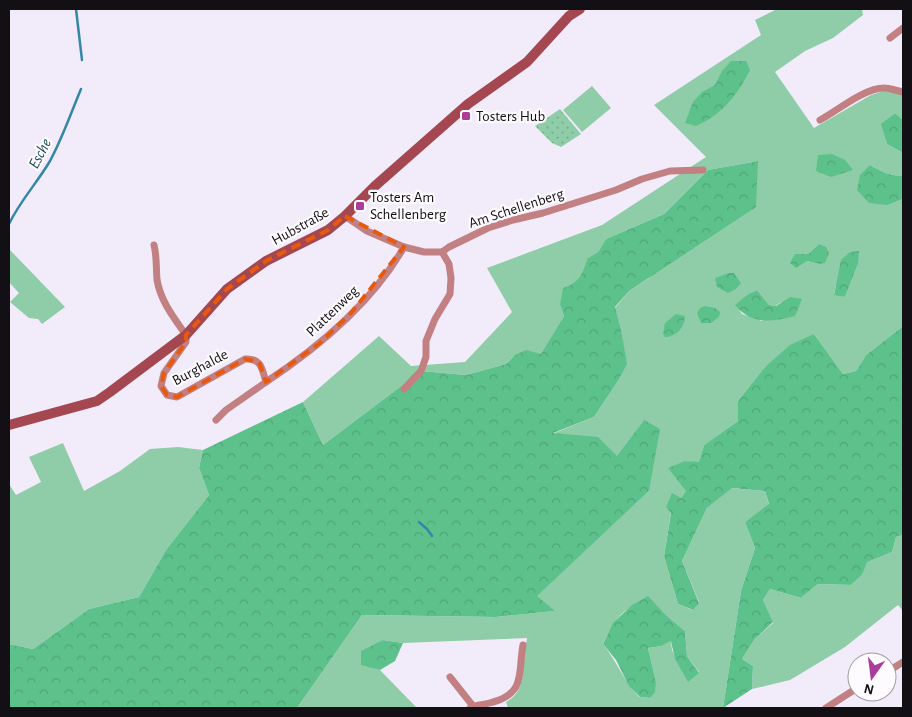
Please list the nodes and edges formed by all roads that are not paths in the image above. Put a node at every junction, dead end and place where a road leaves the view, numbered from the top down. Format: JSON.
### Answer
{"nodes":[{"id":1,"x":580,"y":9,"type":"edge"},
{"id":2,"x":903,"y":28,"type":"edge"},
{"id":3,"x":890,"y":38,"type":"dead end"},
{"id":4,"x":903,"y":92,"type":"edge"},
{"id":5,"x":820,"y":120,"type":"dead end"},
{"id":6,"x":703,"y":170,"type":"dead end"},
{"id":7,"x":345,"y":216,"type":"junction"},
{"id":8,"x":154,"y":245,"type":"dead end"},
{"id":9,"x":404,"y":247,"type":"junction"},
{"id":10,"x":442,"y":252,"type":"junction"},
{"id":11,"x":186,"y":335,"type":"junction"},
{"id":12,"x":266,"y":382,"type":"junction"},
{"id":13,"x":404,"y":389,"type":"dead end"},
{"id":14,"x":216,"y":420,"type":"dead end"},
{"id":15,"x":9,"y":426,"type":"edge"},
{"id":16,"x":523,"y":645,"type":"dead end"},
{"id":17,"x":450,"y":677,"type":"dead end"},
{"id":18,"x":847,"y":694,"type":"edge"},
{"id":19,"x":471,"y":707,"type":"edge"},
{"id":20,"x":826,"y":708,"type":"edge"}],
"edges":[{"from":1,"to":7,"type":"street","name":"Hubstraße"},
{"from":2,"to":3,"type":"street"},
{"from":4,"to":5,"type":"street"},
{"from":6,"to":10,"type":"street","name":"Am Schellenberg"},
{"from":7,"to":9,"type":"street"},
{"from":7,"to":11,"type":"street","name":"Hubstraße"},
{"from":8,"to":11,"type":"street"},
{"from":9,"to":10,"type":"street"},
{"from":9,"to":12,"type":"street","name":"Plattenweg"},
{"from":10,"to":13,"type":"street"},
{"from":11,"to":12,"type":"street","name":"Burghalde"},
{"from":11,"to":15,"type":"street","name":"Hubstraße"},
{"from":12,"to":14,"type":"street"},
{"from":16,"to":19,"type":"street"},
{"from":17,"to":19,"type":"street"},
{"from":18,"to":20,"type":"street"}]}
